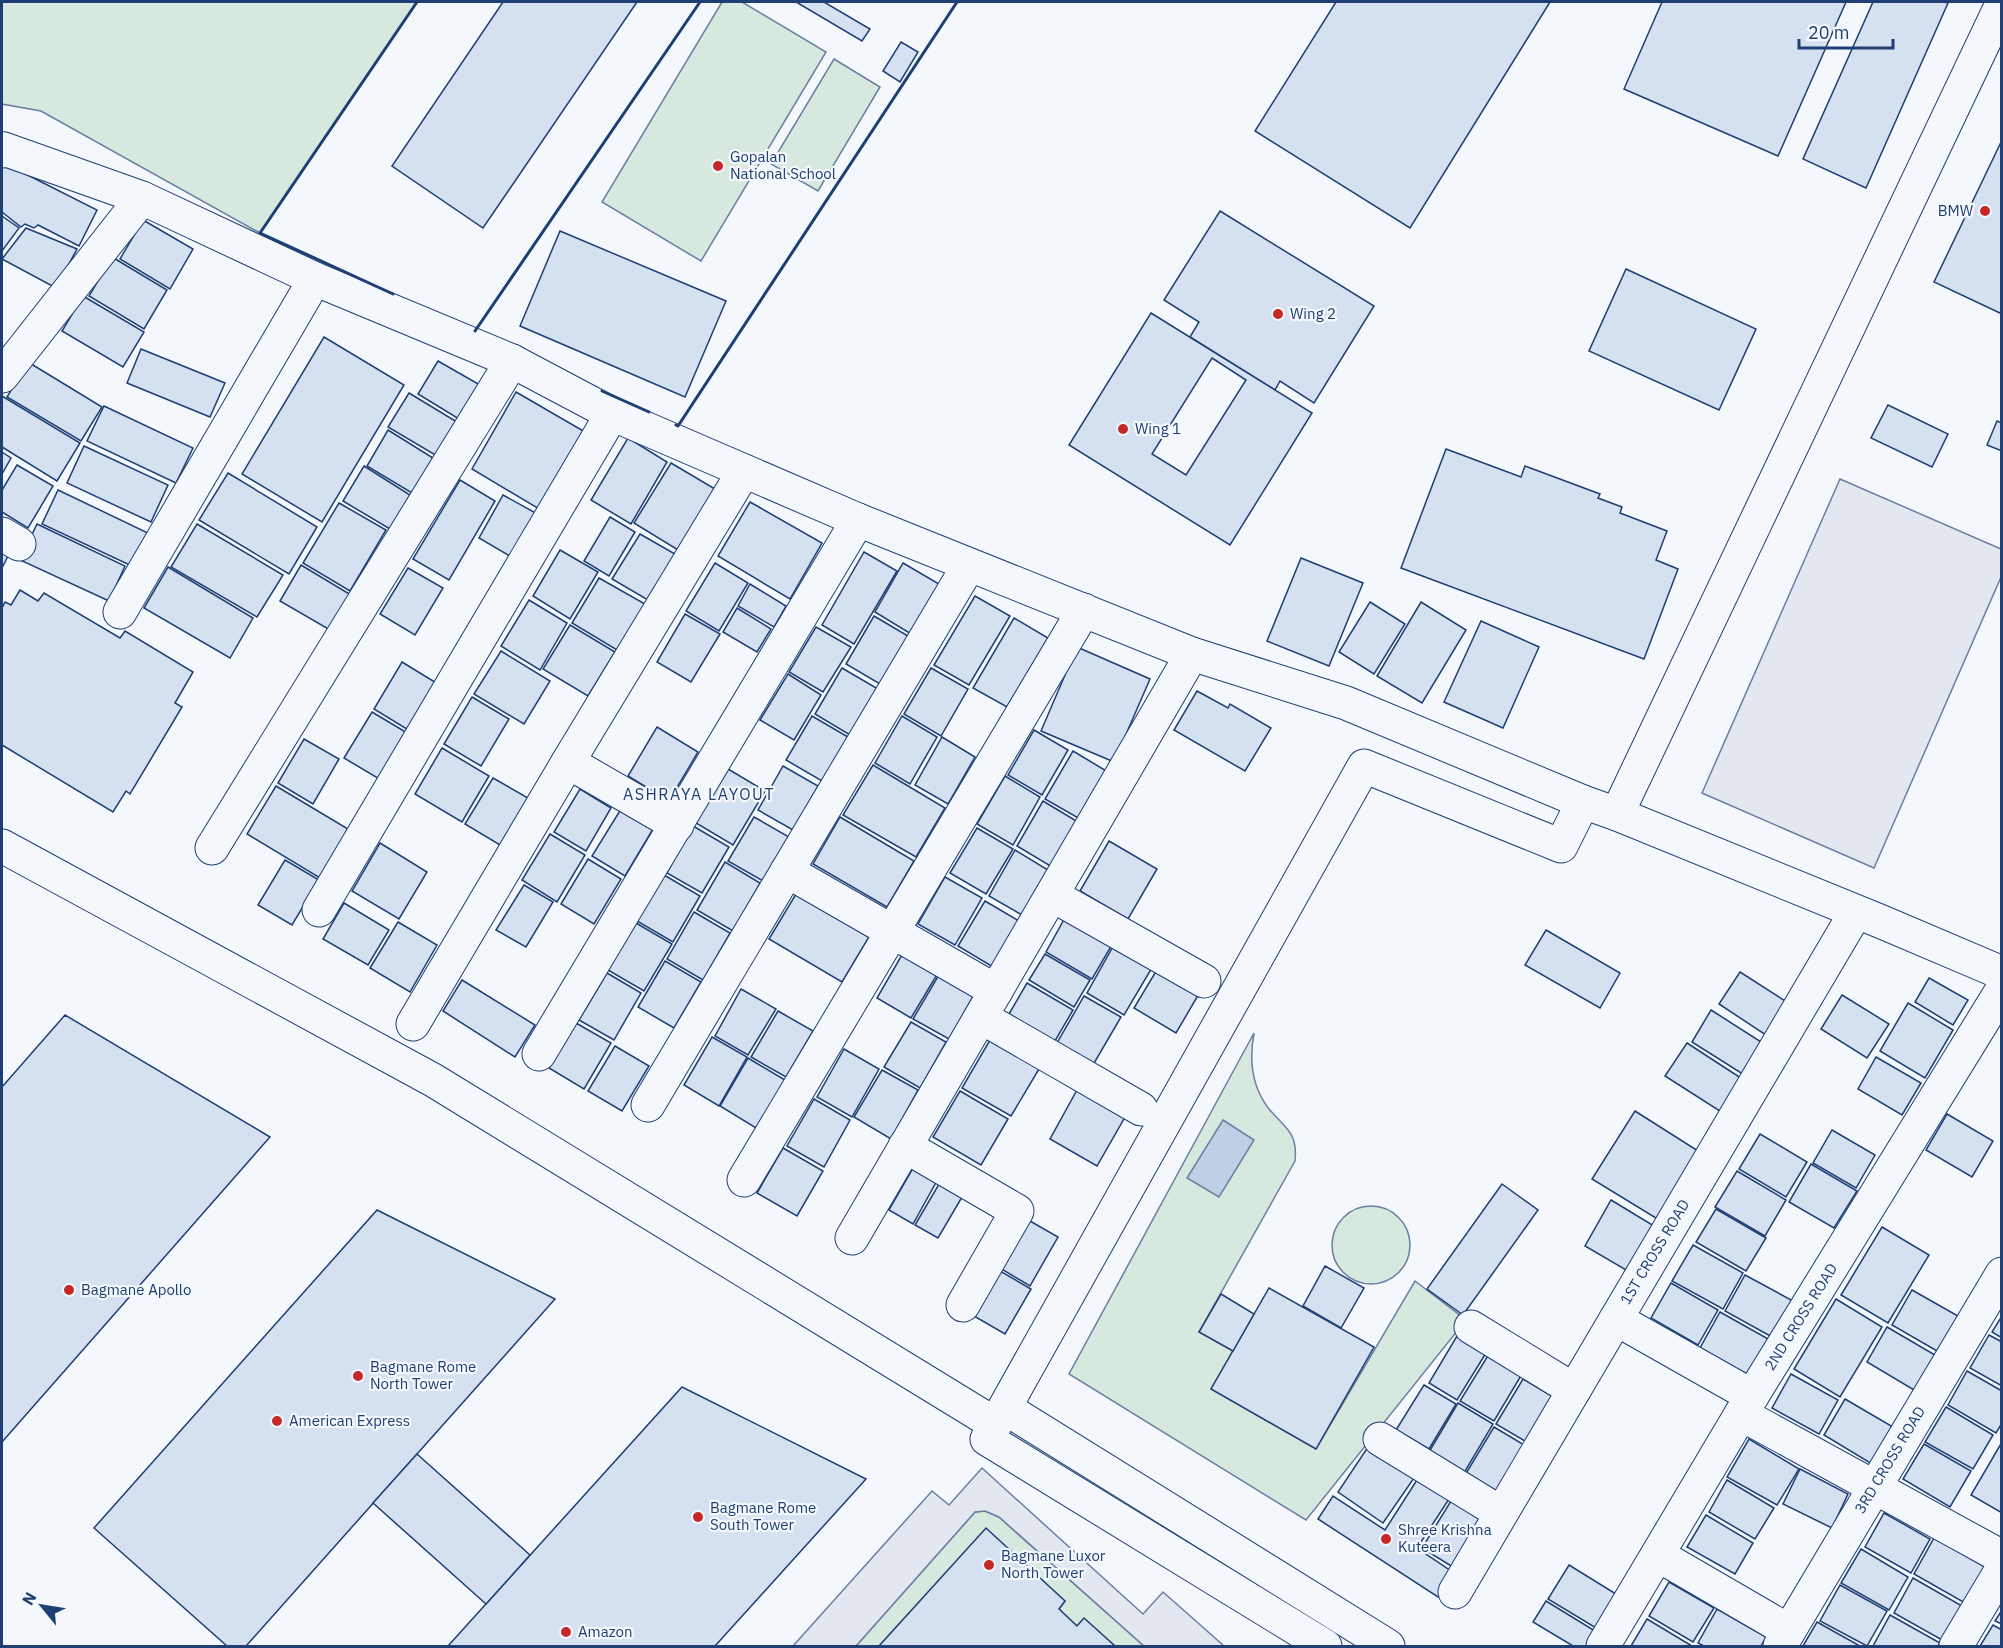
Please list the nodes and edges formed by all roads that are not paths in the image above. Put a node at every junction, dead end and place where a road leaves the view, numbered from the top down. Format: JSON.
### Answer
{"nodes":[{"id":1,"x":2001,"y":4,"type":"edge"},
{"id":2,"x":2,"y":151,"type":"edge"},
{"id":3,"x":142,"y":198,"type":"junction"},
{"id":4,"x":315,"y":279,"type":"junction"},
{"id":5,"x":512,"y":361,"type":"junction"},
{"id":6,"x":2,"y":376,"type":"edge"},
{"id":7,"x":612,"y":414,"type":"junction"},
{"id":8,"x":744,"y":471,"type":"junction"},
{"id":9,"x":858,"y":520,"type":"junction"},
{"id":10,"x":969,"y":565,"type":"junction"},
{"id":11,"x":1084,"y":610,"type":"junction"},
{"id":12,"x":120,"y":612,"type":"dead end"},
{"id":13,"x":1192,"y":654,"type":"junction"},
{"id":14,"x":568,"y":762,"type":"junction"},
{"id":15,"x":1583,"y":802,"type":"junction"},
{"id":16,"x":1617,"y":814,"type":"junction"},
{"id":17,"x":676,"y":825,"type":"junction"},
{"id":18,"x":2,"y":846,"type":"edge"},
{"id":19,"x":212,"y":848,"type":"dead end"},
{"id":20,"x":787,"y":871,"type":"junction"},
{"id":21,"x":1052,"y":895,"type":"junction"},
{"id":22,"x":319,"y":910,"type":"dead end"},
{"id":23,"x":1856,"y":912,"type":"junction"},
{"id":24,"x":892,"y":932,"type":"junction"},
{"id":25,"x":2001,"y":973,"type":"edge"},
{"id":26,"x":1204,"y":981,"type":"dead end"},
{"id":27,"x":2001,"y":990,"type":"edge"},
{"id":28,"x":988,"y":1004,"type":"junction"},
{"id":29,"x":413,"y":1024,"type":"dead end"},
{"id":30,"x":540,"y":1054,"type":"dead end"},
{"id":31,"x":648,"y":1105,"type":"dead end"},
{"id":32,"x":1141,"y":1109,"type":"dead end"},
{"id":33,"x":905,"y":1146,"type":"junction"},
{"id":34,"x":744,"y":1180,"type":"dead end"},
{"id":35,"x":852,"y":1238,"type":"dead end"},
{"id":36,"x":2001,"y":1274,"type":"edge"},
{"id":37,"x":963,"y":1305,"type":"dead end"},
{"id":38,"x":1616,"y":1319,"type":"junction"},
{"id":39,"x":1471,"y":1327,"type":"dead end"},
{"id":40,"x":1574,"y":1390,"type":"junction"},
{"id":41,"x":1747,"y":1405,"type":"junction"},
{"id":42,"x":996,"y":1424,"type":"junction"},
{"id":43,"x":1380,"y":1439,"type":"dead end"},
{"id":44,"x":1874,"y":1487,"type":"junction"},
{"id":45,"x":1501,"y":1513,"type":"junction"},
{"id":46,"x":1658,"y":1555,"type":"junction"},
{"id":47,"x":2001,"y":1557,"type":"edge"},
{"id":48,"x":2001,"y":1569,"type":"edge"},
{"id":49,"x":1455,"y":1592,"type":"dead end"},
{"id":50,"x":1784,"y":1639,"type":"edge"},
{"id":51,"x":1325,"y":1647,"type":"edge"},
{"id":52,"x":1388,"y":1647,"type":"edge"},
{"id":53,"x":1603,"y":1647,"type":"edge"},
{"id":54,"x":1956,"y":1647,"type":"edge"}],
"edges":[{"from":1,"to":16,"type":"street"},
{"from":2,"to":3,"type":"street"},
{"from":3,"to":4,"type":"street"},
{"from":3,"to":6,"type":"street"},
{"from":4,"to":5,"type":"street"},
{"from":4,"to":12,"type":"street"},
{"from":5,"to":7,"type":"street"},
{"from":5,"to":19,"type":"street"},
{"from":7,"to":8,"type":"street"},
{"from":7,"to":22,"type":"street"},
{"from":8,"to":9,"type":"street"},
{"from":8,"to":14,"type":"street"},
{"from":9,"to":10,"type":"street"},
{"from":9,"to":17,"type":"street"},
{"from":10,"to":11,"type":"street"},
{"from":10,"to":20,"type":"street"},
{"from":11,"to":13,"type":"street"},
{"from":11,"to":24,"type":"street"},
{"from":13,"to":15,"type":"street"},
{"from":13,"to":21,"type":"street"},
{"from":14,"to":17,"type":"street"},
{"from":14,"to":29,"type":"street"},
{"from":15,"to":16,"type":"street"},
{"from":15,"to":42,"type":"street"},
{"from":16,"to":23,"type":"street"},
{"from":17,"to":30,"type":"street"},
{"from":18,"to":42,"type":"street"},
{"from":20,"to":24,"type":"street"},
{"from":20,"to":31,"type":"street"},
{"from":21,"to":26,"type":"street"},
{"from":21,"to":28,"type":"street"},
{"from":23,"to":25,"type":"street"},
{"from":23,"to":38,"type":"street","name":"1ST CROSS ROAD"},
{"from":24,"to":28,"type":"street"},
{"from":24,"to":34,"type":"street"},
{"from":27,"to":41,"type":"street","name":"2ND CROSS ROAD"},
{"from":28,"to":32,"type":"street"},
{"from":28,"to":33,"type":"street"},
{"from":33,"to":35,"type":"street"},
{"from":33,"to":37,"type":"street"},
{"from":36,"to":44,"type":"street","name":"3RD CROSS ROAD"},
{"from":38,"to":40,"type":"street","name":"1ST CROSS ROAD"},
{"from":38,"to":41,"type":"street"},
{"from":39,"to":40,"type":"street"},
{"from":40,"to":45,"type":"street","name":"1ST CROSS ROAD"},
{"from":41,"to":44,"type":"street"},
{"from":41,"to":46,"type":"street","name":"2ND CROSS ROAD"},
{"from":42,"to":51,"type":"street"},
{"from":42,"to":52,"type":"street"},
{"from":43,"to":45,"type":"street"},
{"from":44,"to":47,"type":"street"},
{"from":44,"to":50,"type":"street","name":"3RD CROSS ROAD"},
{"from":45,"to":49,"type":"street","name":"1ST CROSS ROAD"},
{"from":46,"to":50,"type":"street"},
{"from":46,"to":53,"type":"street","name":"2ND CROSS ROAD"},
{"from":48,"to":54,"type":"street"}]}
